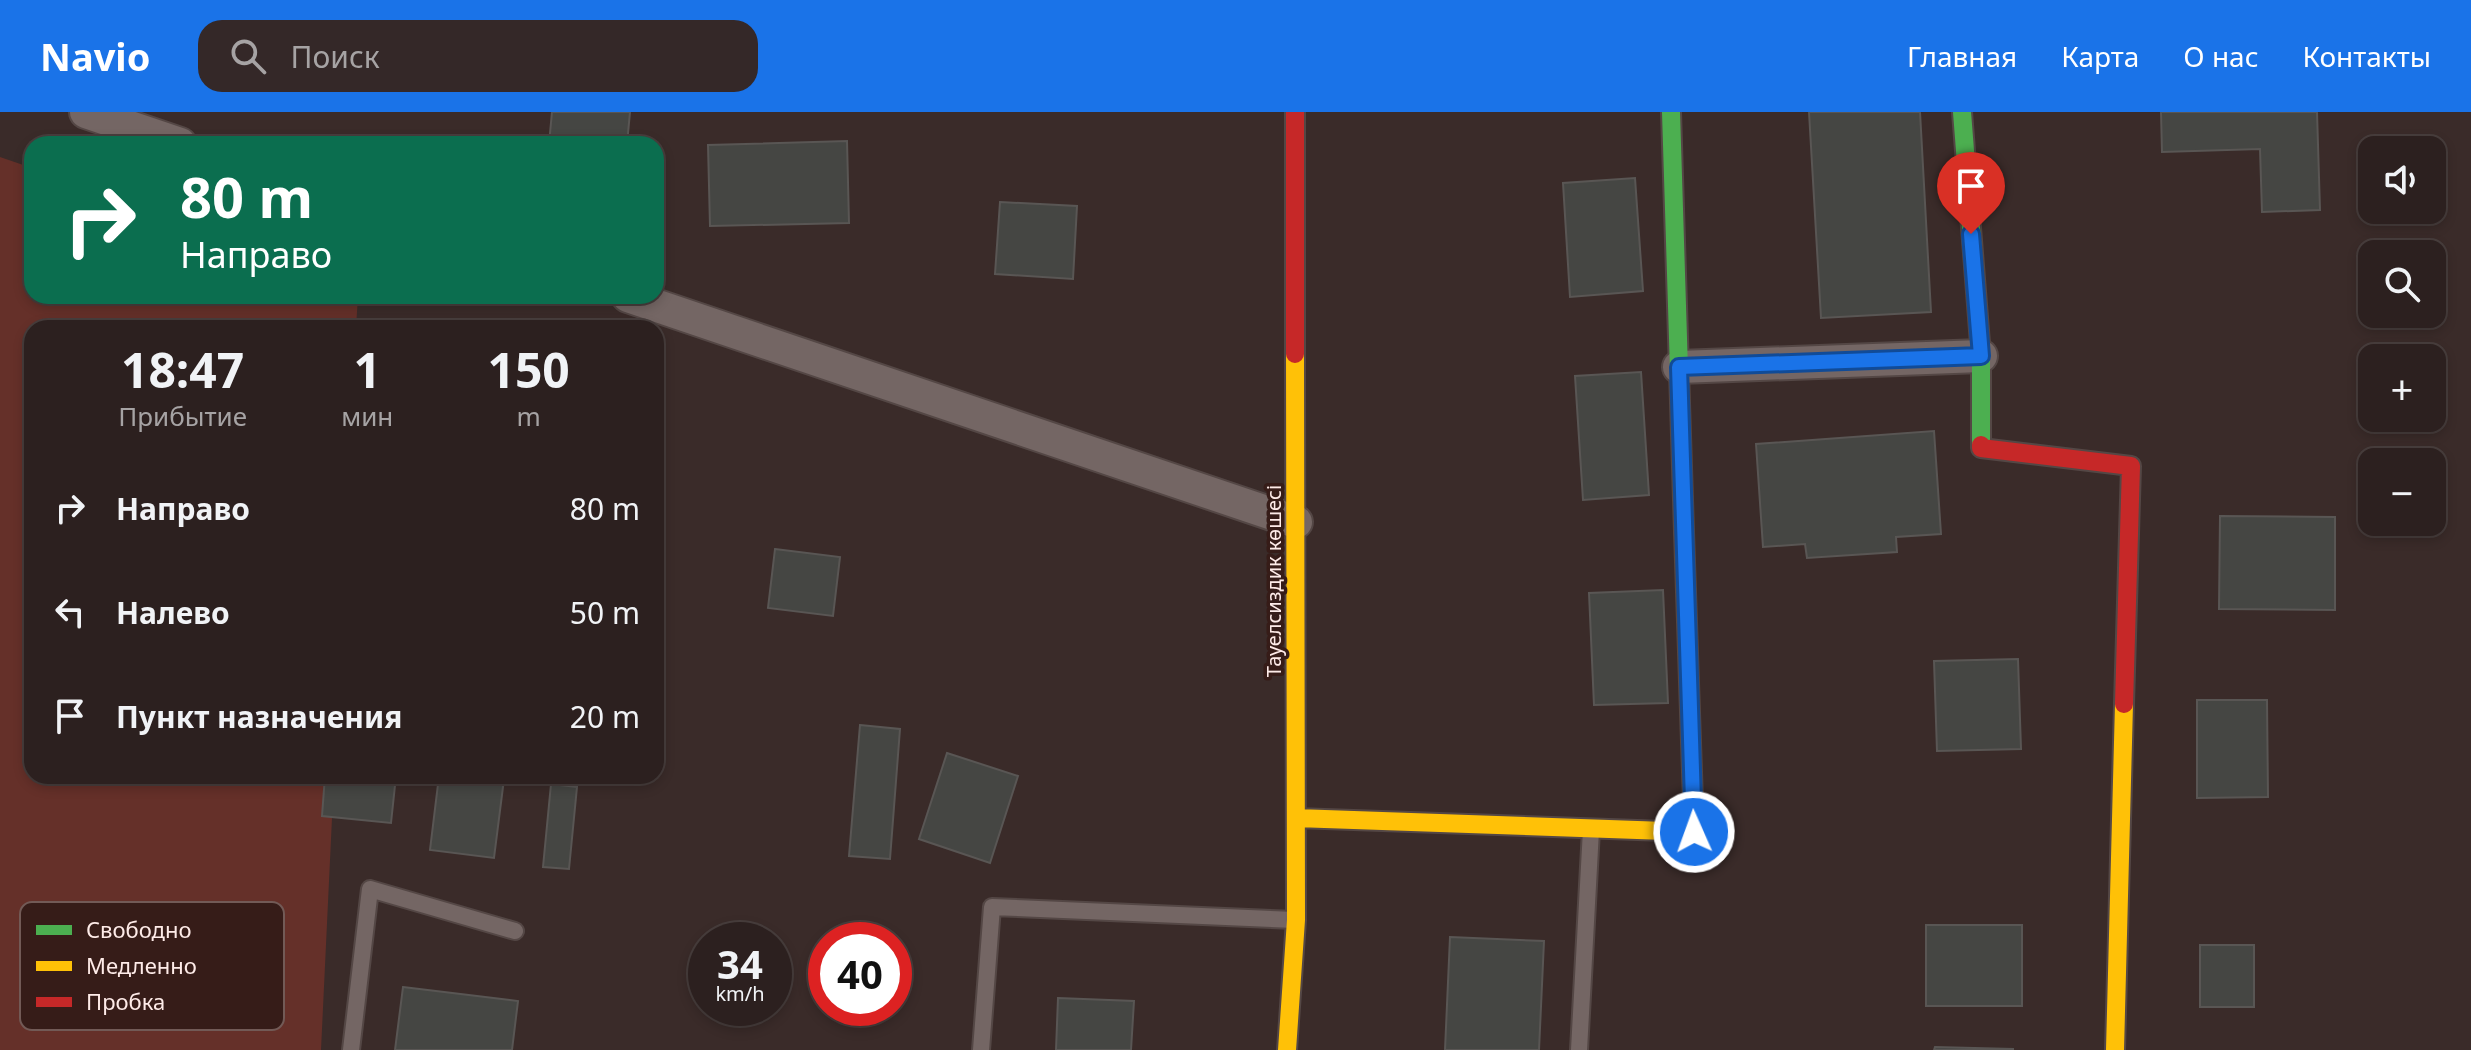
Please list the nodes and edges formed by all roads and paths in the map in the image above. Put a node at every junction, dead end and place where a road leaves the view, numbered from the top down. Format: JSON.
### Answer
{"nodes":[{"id":1,"x":86,"y":112,"type":"edge"},
{"id":2,"x":1295,"y":112,"type":"edge"},
{"id":3,"x":1671,"y":112,"type":"edge"},
{"id":4,"x":1962,"y":112,"type":"edge"},
{"id":5,"x":156,"y":136,"type":"edge"},
{"id":6,"x":652,"y":304,"type":"edge"},
{"id":7,"x":1981,"y":356,"type":"junction"},
{"id":8,"x":1679,"y":367,"type":"junction"},
{"id":9,"x":1296,"y":522,"type":"junction"},
{"id":10,"x":1296,"y":818,"type":"junction"},
{"id":11,"x":1591,"y":828,"type":"junction"},
{"id":12,"x":1296,"y":920,"type":"junction"},
{"id":13,"x":515,"y":931,"type":"dead end"},
{"id":14,"x":351,"y":1050,"type":"edge"},
{"id":15,"x":981,"y":1050,"type":"edge"},
{"id":16,"x":1287,"y":1050,"type":"edge"},
{"id":17,"x":1579,"y":1050,"type":"edge"},
{"id":18,"x":2115,"y":1050,"type":"edge"}],
"edges":[{"from":1,"to":5,"type":"street"},
{"from":2,"to":9,"type":"street","name":"Тауелсиздик көшесі"},
{"from":3,"to":8,"type":"street"},
{"from":4,"to":7,"type":"street"},
{"from":6,"to":9,"type":"street"},
{"from":7,"to":8,"type":"street"},
{"from":7,"to":18,"type":"street"},
{"from":8,"to":11,"type":"street"},
{"from":9,"to":10,"type":"street","name":"Тауелсиздик көшесі"},
{"from":10,"to":11,"type":"street"},
{"from":10,"to":12,"type":"street","name":"Тауелсиздик көшесі"},
{"from":11,"to":17,"type":"lane"},
{"from":12,"to":15,"type":"lane"},
{"from":12,"to":16,"type":"street","name":"Тауелсиздик көшесі"},
{"from":13,"to":14,"type":"lane"}]}
